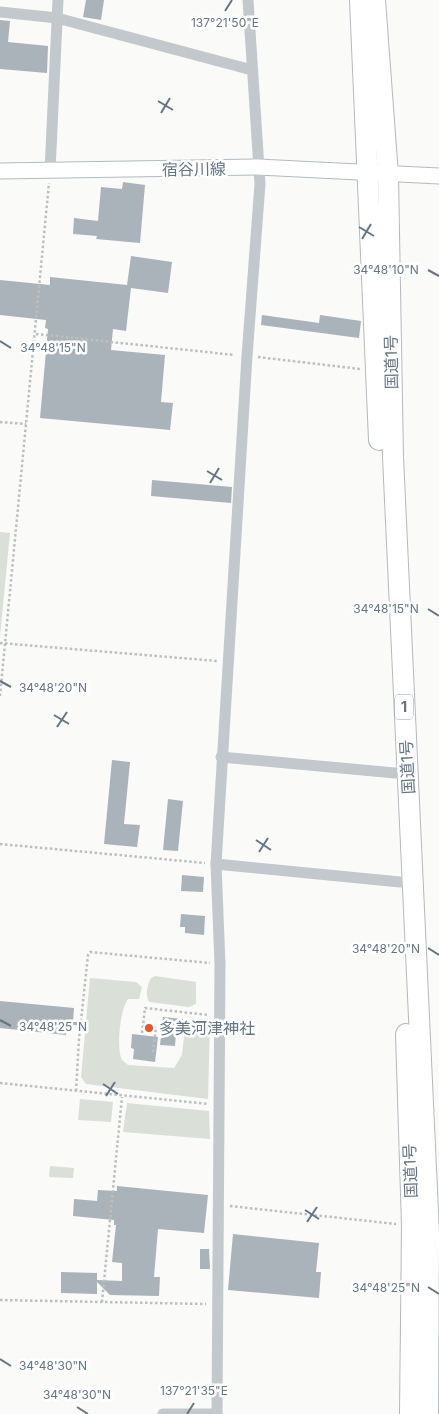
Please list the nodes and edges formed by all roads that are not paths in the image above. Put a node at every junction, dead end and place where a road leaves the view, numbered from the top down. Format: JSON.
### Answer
{"nodes":[{"id":1,"x":58,"y":0,"type":"edge"},
{"id":2,"x":248,"y":0,"type":"edge"},
{"id":3,"x":360,"y":0,"type":"edge"},
{"id":4,"x":375,"y":0,"type":"edge"},
{"id":5,"x":0,"y":12,"type":"edge"},
{"id":6,"x":56,"y":18,"type":"junction"},
{"id":7,"x":252,"y":70,"type":"junction"},
{"id":8,"x":258,"y":167,"type":"junction"},
{"id":9,"x":50,"y":171,"type":"junction"},
{"id":10,"x":0,"y":172,"type":"edge"},
{"id":11,"x":367,"y":173,"type":"junction"},
{"id":12,"x":388,"y":175,"type":"junction"},
{"id":13,"x":439,"y":176,"type":"edge"},
{"id":14,"x":221,"y":757,"type":"junction"},
{"id":15,"x":395,"y":773,"type":"junction"},
{"id":16,"x":216,"y":864,"type":"junction"},
{"id":17,"x":400,"y":882,"type":"junction"},
{"id":18,"x":427,"y":1231,"type":"edge"},
{"id":19,"x":163,"y":1414,"type":"edge"},
{"id":20,"x":217,"y":1414,"type":"edge"},
{"id":21,"x":410,"y":1414,"type":"edge"},
{"id":22,"x":428,"y":1414,"type":"edge"}],
"edges":[{"from":1,"to":6,"type":"street"},
{"from":2,"to":7,"type":"street"},
{"from":3,"to":11,"type":"highway","name":"国道1号","number":"1"},
{"from":4,"to":12,"type":"highway","name":"国道1号","number":"1"},
{"from":5,"to":6,"type":"street"},
{"from":6,"to":7,"type":"street"},
{"from":6,"to":9,"type":"street"},
{"from":7,"to":8,"type":"street"},
{"from":8,"to":9,"type":"main road","name":"宿谷川線"},
{"from":8,"to":11,"type":"main road","name":"宿谷川線"},
{"from":8,"to":14,"type":"street"},
{"from":9,"to":10,"type":"main road","name":"宿谷川線"},
{"from":11,"to":12,"type":"main road","name":"宿谷川線"},
{"from":11,"to":15,"type":"highway","name":"国道1号","number":"1"},
{"from":12,"to":13,"type":"main road","name":"宿谷川線"},
{"from":12,"to":18,"type":"highway","name":"国道1号","number":"1"},
{"from":14,"to":15,"type":"street"},
{"from":14,"to":16,"type":"street"},
{"from":15,"to":17,"type":"highway","name":"国道1号","number":"1"},
{"from":16,"to":17,"type":"street"},
{"from":16,"to":20,"type":"street"},
{"from":17,"to":18,"type":"highway","name":"国道1号","number":"1"},
{"from":18,"to":21,"type":"highway","name":"国道1号","number":"1"},
{"from":18,"to":22,"type":"highway","name":"国道1号","number":"1"},
{"from":19,"to":20,"type":"street"}]}
